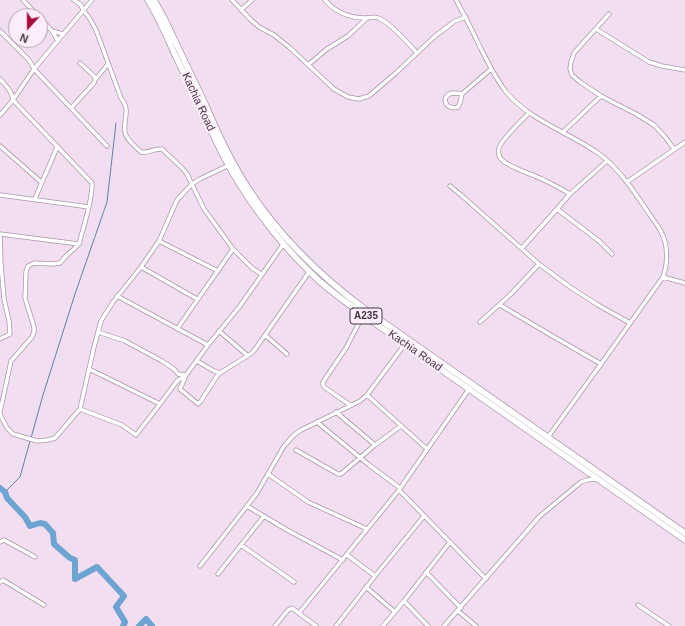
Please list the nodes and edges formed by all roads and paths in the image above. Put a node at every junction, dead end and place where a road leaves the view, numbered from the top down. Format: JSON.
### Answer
{"nodes":[{"id":1,"x":23,"y":0,"type":"edge"},
{"id":2,"x":74,"y":0,"type":"edge"},
{"id":3,"x":92,"y":0,"type":"edge"},
{"id":4,"x":148,"y":0,"type":"edge"},
{"id":5,"x":154,"y":0,"type":"edge"},
{"id":6,"x":232,"y":0,"type":"edge"},
{"id":7,"x":252,"y":0,"type":"edge"},
{"id":8,"x":325,"y":0,"type":"edge"},
{"id":9,"x":456,"y":0,"type":"edge"},
{"id":10,"x":30,"y":8,"type":"edge"},
{"id":11,"x":83,"y":10,"type":"junction"},
{"id":12,"x":241,"y":10,"type":"junction"},
{"id":13,"x":609,"y":14,"type":"dead end"},
{"id":14,"x":466,"y":17,"type":"junction"},
{"id":15,"x":368,"y":18,"type":"junction"},
{"id":16,"x":48,"y":27,"type":"edge"},
{"id":17,"x":596,"y":29,"type":"junction"},
{"id":18,"x":0,"y":31,"type":"edge"},
{"id":19,"x":52,"y":31,"type":"junction"},
{"id":20,"x":63,"y":34,"type":"junction"},
{"id":21,"x":58,"y":41,"type":"junction"},
{"id":22,"x":417,"y":53,"type":"junction"},
{"id":23,"x":80,"y":63,"type":"dead end"},
{"id":24,"x":108,"y":64,"type":"junction"},
{"id":25,"x":308,"y":65,"type":"junction"},
{"id":26,"x":34,"y":69,"type":"junction"},
{"id":27,"x":491,"y":69,"type":"junction"},
{"id":28,"x":685,"y":70,"type":"edge"},
{"id":29,"x":0,"y":79,"type":"edge"},
{"id":30,"x":95,"y":80,"type":"junction"},
{"id":31,"x":462,"y":94,"type":"junction"},
{"id":32,"x":601,"y":96,"type":"junction"},
{"id":33,"x":13,"y":100,"type":"junction"},
{"id":34,"x":71,"y":108,"type":"junction"},
{"id":35,"x":529,"y":113,"type":"junction"},
{"id":36,"x":0,"y":115,"type":"edge"},
{"id":37,"x":563,"y":132,"type":"junction"},
{"id":38,"x":685,"y":142,"type":"edge"},
{"id":39,"x":0,"y":146,"type":"edge"},
{"id":40,"x":107,"y":146,"type":"dead end"},
{"id":41,"x":57,"y":147,"type":"junction"},
{"id":42,"x":674,"y":150,"type":"junction"},
{"id":43,"x":607,"y":161,"type":"junction"},
{"id":44,"x":229,"y":165,"type":"junction"},
{"id":45,"x":41,"y":182,"type":"junction"},
{"id":46,"x":627,"y":182,"type":"junction"},
{"id":47,"x":192,"y":184,"type":"junction"},
{"id":48,"x":450,"y":186,"type":"dead end"},
{"id":49,"x":570,"y":194,"type":"junction"},
{"id":50,"x":0,"y":195,"type":"edge"},
{"id":51,"x":35,"y":199,"type":"junction"},
{"id":52,"x":89,"y":207,"type":"junction"},
{"id":53,"x":557,"y":210,"type":"junction"},
{"id":54,"x":160,"y":241,"type":"junction"},
{"id":55,"x":284,"y":243,"type":"junction"},
{"id":56,"x":79,"y":244,"type":"junction"},
{"id":57,"x":233,"y":248,"type":"junction"},
{"id":58,"x":522,"y":248,"type":"junction"},
{"id":59,"x":612,"y":254,"type":"dead end"},
{"id":60,"x":539,"y":264,"type":"junction"},
{"id":61,"x":141,"y":267,"type":"junction"},
{"id":62,"x":218,"y":271,"type":"junction"},
{"id":63,"x":309,"y":272,"type":"junction"},
{"id":64,"x":262,"y":274,"type":"junction"},
{"id":65,"x":663,"y":277,"type":"junction"},
{"id":66,"x":685,"y":283,"type":"edge"},
{"id":67,"x":117,"y":296,"type":"junction"},
{"id":68,"x":197,"y":299,"type":"junction"},
{"id":69,"x":500,"y":304,"type":"junction"},
{"id":70,"x":363,"y":315,"type":"junction"},
{"id":71,"x":480,"y":322,"type":"dead end"},
{"id":72,"x":630,"y":323,"type":"junction"},
{"id":73,"x":177,"y":328,"type":"junction"},
{"id":74,"x":219,"y":331,"type":"junction"},
{"id":75,"x":98,"y":332,"type":"junction"},
{"id":76,"x":265,"y":335,"type":"junction"},
{"id":77,"x":0,"y":339,"type":"edge"},
{"id":78,"x":405,"y":344,"type":"junction"},
{"id":79,"x":208,"y":345,"type":"junction"},
{"id":80,"x":287,"y":354,"type":"dead end"},
{"id":81,"x":247,"y":355,"type":"junction"},
{"id":82,"x":196,"y":361,"type":"junction"},
{"id":83,"x":601,"y":364,"type":"junction"},
{"id":84,"x":89,"y":369,"type":"junction"},
{"id":85,"x":220,"y":373,"type":"junction"},
{"id":86,"x":186,"y":375,"type":"junction"},
{"id":87,"x":469,"y":389,"type":"junction"},
{"id":88,"x":367,"y":395,"type":"junction"},
{"id":89,"x":160,"y":404,"type":"junction"},
{"id":90,"x":350,"y":405,"type":"junction"},
{"id":91,"x":80,"y":409,"type":"junction"},
{"id":92,"x":336,"y":412,"type":"junction"},
{"id":93,"x":0,"y":413,"type":"edge"},
{"id":94,"x":317,"y":422,"type":"junction"},
{"id":95,"x":401,"y":426,"type":"junction"},
{"id":96,"x":548,"y":437,"type":"junction"},
{"id":97,"x":376,"y":445,"type":"junction"},
{"id":98,"x":427,"y":449,"type":"junction"},
{"id":99,"x":296,"y":450,"type":"dead end"},
{"id":100,"x":360,"y":458,"type":"junction"},
{"id":101,"x":268,"y":474,"type":"junction"},
{"id":102,"x":598,"y":479,"type":"junction"},
{"id":103,"x":399,"y":489,"type":"junction"},
{"id":104,"x":247,"y":506,"type":"junction"},
{"id":105,"x":264,"y":516,"type":"junction"},
{"id":106,"x":424,"y":516,"type":"junction"},
{"id":107,"x":367,"y":529,"type":"junction"},
{"id":108,"x":685,"y":533,"type":"edge"},
{"id":109,"x":685,"y":540,"type":"edge"},
{"id":110,"x":0,"y":542,"type":"edge"},
{"id":111,"x":450,"y":542,"type":"junction"},
{"id":112,"x":241,"y":545,"type":"junction"},
{"id":113,"x":347,"y":555,"type":"junction"},
{"id":114,"x":35,"y":557,"type":"dead end"},
{"id":115,"x":343,"y":560,"type":"junction"},
{"id":116,"x":200,"y":566,"type":"dead end"},
{"id":117,"x":426,"y":572,"type":"junction"},
{"id":118,"x":218,"y":574,"type":"dead end"},
{"id":119,"x":375,"y":576,"type":"junction"},
{"id":120,"x":486,"y":579,"type":"junction"},
{"id":121,"x":0,"y":582,"type":"edge"},
{"id":122,"x":294,"y":582,"type":"dead end"},
{"id":123,"x":366,"y":587,"type":"junction"},
{"id":124,"x":404,"y":602,"type":"junction"},
{"id":125,"x":44,"y":605,"type":"dead end"},
{"id":126,"x":638,"y":606,"type":"dead end"},
{"id":127,"x":461,"y":608,"type":"junction"},
{"id":128,"x":458,"y":611,"type":"junction"},
{"id":129,"x":395,"y":612,"type":"junction"},
{"id":130,"x":299,"y":613,"type":"junction"},
{"id":131,"x":275,"y":626,"type":"edge"},
{"id":132,"x":316,"y":626,"type":"edge"},
{"id":133,"x":336,"y":626,"type":"edge"},
{"id":134,"x":383,"y":626,"type":"edge"},
{"id":135,"x":428,"y":626,"type":"edge"},
{"id":136,"x":444,"y":626,"type":"edge"},
{"id":137,"x":476,"y":626,"type":"edge"},
{"id":138,"x":669,"y":626,"type":"edge"}],
"edges":[{"from":1,"to":10,"type":"street"},
{"from":2,"to":11,"type":"street"},
{"from":3,"to":11,"type":"street"},
{"from":4,"to":44,"type":"highway","name":"Kachia Road","number":"A235"},
{"from":5,"to":96,"type":"highway","name":"Kachia Road","number":"A235"},
{"from":6,"to":12,"type":"street"},
{"from":7,"to":12,"type":"street"},
{"from":8,"to":15,"type":"street"},
{"from":9,"to":14,"type":"street"},
{"from":11,"to":20,"type":"street"},
{"from":11,"to":24,"type":"street"},
{"from":12,"to":25,"type":"street"},
{"from":13,"to":17,"type":"street"},
{"from":14,"to":22,"type":"street"},
{"from":14,"to":27,"type":"street"},
{"from":15,"to":22,"type":"street"},
{"from":15,"to":25,"type":"street"},
{"from":16,"to":19,"type":"street"},
{"from":17,"to":28,"type":"street"},
{"from":17,"to":32,"type":"street"},
{"from":18,"to":26,"type":"street"},
{"from":19,"to":20,"type":"street"},
{"from":19,"to":21,"type":"street"},
{"from":20,"to":21,"type":"street"},
{"from":21,"to":26,"type":"street"},
{"from":22,"to":25,"type":"street"},
{"from":23,"to":30,"type":"street"},
{"from":24,"to":30,"type":"street"},
{"from":24,"to":47,"type":"street"},
{"from":26,"to":33,"type":"street"},
{"from":26,"to":34,"type":"street"},
{"from":27,"to":31,"type":"street"},
{"from":27,"to":35,"type":"street"},
{"from":29,"to":33,"type":"street"},
{"from":30,"to":34,"type":"street"},
{"from":31,"to":31,"type":"street"},
{"from":32,"to":37,"type":"street"},
{"from":32,"to":42,"type":"street"},
{"from":33,"to":36,"type":"street"},
{"from":33,"to":41,"type":"street"},
{"from":34,"to":40,"type":"street"},
{"from":35,"to":37,"type":"street"},
{"from":35,"to":49,"type":"street"},
{"from":37,"to":43,"type":"street"},
{"from":38,"to":42,"type":"street"},
{"from":39,"to":45,"type":"street"},
{"from":41,"to":45,"type":"street"},
{"from":41,"to":52,"type":"street"},
{"from":42,"to":46,"type":"street"},
{"from":43,"to":46,"type":"street"},
{"from":43,"to":49,"type":"street"},
{"from":44,"to":47,"type":"street"},
{"from":44,"to":55,"type":"highway","name":"Kachia Road","number":"A235"},
{"from":45,"to":51,"type":"street"},
{"from":46,"to":65,"type":"street"},
{"from":47,"to":54,"type":"street"},
{"from":47,"to":57,"type":"street"},
{"from":48,"to":58,"type":"street"},
{"from":49,"to":53,"type":"street"},
{"from":50,"to":51,"type":"street"},
{"from":51,"to":52,"type":"street"},
{"from":52,"to":56,"type":"street"},
{"from":53,"to":58,"type":"street"},
{"from":53,"to":59,"type":"street"},
{"from":54,"to":61,"type":"street"},
{"from":54,"to":62,"type":"street"},
{"from":55,"to":63,"type":"highway","name":"Kachia Road","number":"A235"},
{"from":55,"to":64,"type":"street"},
{"from":56,"to":77,"type":"street"},
{"from":56,"to":93,"type":"street"},
{"from":57,"to":62,"type":"street"},
{"from":57,"to":64,"type":"street"},
{"from":58,"to":60,"type":"street"},
{"from":60,"to":69,"type":"street"},
{"from":60,"to":72,"type":"street"},
{"from":61,"to":67,"type":"street"},
{"from":61,"to":68,"type":"street"},
{"from":62,"to":68,"type":"street"},
{"from":63,"to":70,"type":"highway","name":"Kachia Road","number":"A235"},
{"from":63,"to":76,"type":"street"},
{"from":64,"to":74,"type":"street"},
{"from":65,"to":66,"type":"street"},
{"from":65,"to":72,"type":"street"},
{"from":67,"to":73,"type":"street"},
{"from":67,"to":75,"type":"street"},
{"from":68,"to":73,"type":"street"},
{"from":69,"to":71,"type":"street"},
{"from":69,"to":83,"type":"street"},
{"from":70,"to":78,"type":"highway","name":"Kachia Road","number":"A235"},
{"from":70,"to":90,"type":"street"},
{"from":72,"to":83,"type":"street"},
{"from":73,"to":79,"type":"street"},
{"from":74,"to":79,"type":"street"},
{"from":74,"to":81,"type":"street"},
{"from":75,"to":84,"type":"street"},
{"from":75,"to":86,"type":"street"},
{"from":76,"to":80,"type":"street"},
{"from":76,"to":81,"type":"street"},
{"from":78,"to":87,"type":"highway","name":"Kachia Road","number":"A235"},
{"from":78,"to":88,"type":"street"},
{"from":79,"to":82,"type":"street"},
{"from":81,"to":85,"type":"street"},
{"from":82,"to":85,"type":"street"},
{"from":82,"to":86,"type":"street"},
{"from":83,"to":96,"type":"street"},
{"from":84,"to":89,"type":"street"},
{"from":84,"to":91,"type":"street"},
{"from":85,"to":86,"type":"street"},
{"from":86,"to":89,"type":"street"},
{"from":87,"to":98,"type":"street"},
{"from":87,"to":102,"type":"highway","name":"Kachia Road","number":"A235"},
{"from":88,"to":90,"type":"street"},
{"from":88,"to":95,"type":"street"},
{"from":89,"to":91,"type":"street"},
{"from":90,"to":92,"type":"street"},
{"from":91,"to":93,"type":"street"},
{"from":92,"to":94,"type":"street"},
{"from":92,"to":97,"type":"street"},
{"from":94,"to":100,"type":"street"},
{"from":94,"to":101,"type":"street"},
{"from":95,"to":97,"type":"street"},
{"from":95,"to":98,"type":"street"},
{"from":96,"to":108,"type":"highway","name":"Kachia Road","number":"A235"},
{"from":97,"to":100,"type":"street"},
{"from":98,"to":103,"type":"street"},
{"from":99,"to":100,"type":"street"},
{"from":100,"to":103,"type":"street"},
{"from":101,"to":104,"type":"street"},
{"from":101,"to":107,"type":"street"},
{"from":102,"to":109,"type":"highway","name":"Kachia Road","number":"A235"},
{"from":102,"to":120,"type":"street"},
{"from":103,"to":106,"type":"street"},
{"from":103,"to":107,"type":"street"},
{"from":104,"to":105,"type":"street"},
{"from":104,"to":116,"type":"street"},
{"from":105,"to":112,"type":"street"},
{"from":105,"to":115,"type":"street"},
{"from":106,"to":111,"type":"street"},
{"from":106,"to":119,"type":"street"},
{"from":107,"to":113,"type":"street"},
{"from":110,"to":114,"type":"street"},
{"from":111,"to":117,"type":"street"},
{"from":111,"to":120,"type":"street"},
{"from":112,"to":118,"type":"street"},
{"from":112,"to":122,"type":"street"},
{"from":113,"to":115,"type":"street"},
{"from":113,"to":119,"type":"street"},
{"from":115,"to":130,"type":"street"},
{"from":117,"to":124,"type":"street"},
{"from":117,"to":127,"type":"street"},
{"from":119,"to":123,"type":"street"},
{"from":120,"to":127,"type":"street"},
{"from":121,"to":125,"type":"street"},
{"from":123,"to":129,"type":"street"},
{"from":123,"to":133,"type":"street"},
{"from":124,"to":129,"type":"street"},
{"from":124,"to":135,"type":"street"},
{"from":126,"to":138,"type":"street"},
{"from":127,"to":128,"type":"street"},
{"from":128,"to":136,"type":"street"},
{"from":128,"to":137,"type":"street"},
{"from":129,"to":134,"type":"street"},
{"from":130,"to":131,"type":"street"},
{"from":130,"to":132,"type":"street"}]}
